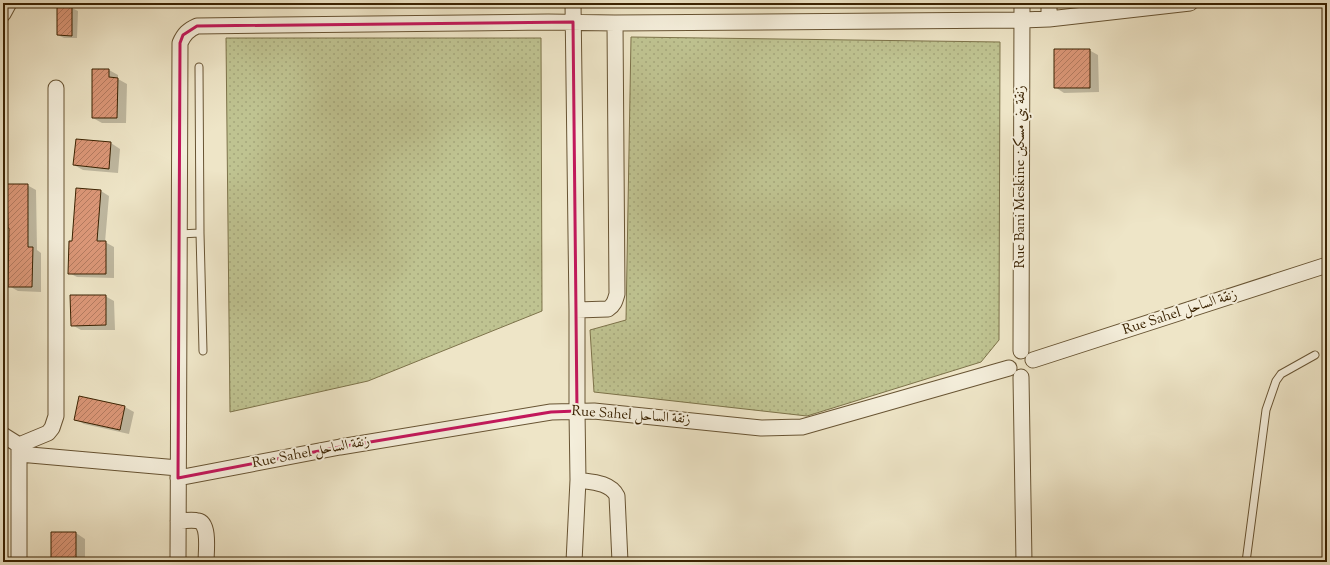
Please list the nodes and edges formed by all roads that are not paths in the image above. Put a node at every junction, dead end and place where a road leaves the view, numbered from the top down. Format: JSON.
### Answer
{"nodes":[{"id":1,"x":9,"y":3,"type":"edge"},
{"id":2,"x":573,"y":3,"type":"edge"},
{"id":3,"x":1022,"y":3,"type":"edge"},
{"id":4,"x":1049,"y":3,"type":"edge"},
{"id":5,"x":1190,"y":3,"type":"edge"},
{"id":6,"x":3,"y":14,"type":"edge"},
{"id":7,"x":1049,"y":19,"type":"junction"},
{"id":8,"x":1022,"y":20,"type":"junction"},
{"id":9,"x":573,"y":22,"type":"junction"},
{"id":10,"x":615,"y":23,"type":"junction"},
{"id":11,"x":199,"y":67,"type":"dead end"},
{"id":12,"x":56,"y":88,"type":"dead end"},
{"id":13,"x":200,"y":233,"type":"junction"},
{"id":14,"x":179,"y":234,"type":"junction"},
{"id":15,"x":1327,"y":265,"type":"edge"},
{"id":16,"x":577,"y":310,"type":"junction"},
{"id":17,"x":203,"y":351,"type":"dead end"},
{"id":18,"x":1021,"y":351,"type":"junction"},
{"id":19,"x":1315,"y":355,"type":"dead end"},
{"id":20,"x":1033,"y":360,"type":"junction"},
{"id":21,"x":1009,"y":368,"type":"junction"},
{"id":22,"x":1021,"y":377,"type":"junction"},
{"id":23,"x":576,"y":411,"type":"junction"},
{"id":24,"x":3,"y":435,"type":"edge"},
{"id":25,"x":19,"y":450,"type":"junction"},
{"id":26,"x":178,"y":473,"type":"junction"},
{"id":27,"x":578,"y":480,"type":"junction"},
{"id":28,"x":178,"y":521,"type":"junction"},
{"id":29,"x":19,"y":562,"type":"edge"},
{"id":30,"x":178,"y":562,"type":"edge"},
{"id":31,"x":206,"y":562,"type":"edge"},
{"id":32,"x":574,"y":562,"type":"edge"},
{"id":33,"x":620,"y":562,"type":"edge"},
{"id":34,"x":1024,"y":562,"type":"edge"},
{"id":35,"x":1246,"y":562,"type":"edge"}],
"edges":[{"from":1,"to":6,"type":"street"},
{"from":2,"to":9,"type":"street"},
{"from":3,"to":8,"type":"street","name":"Rue Bani Meskine زنقة بني مسكين"},
{"from":4,"to":7,"type":"street"},
{"from":5,"to":7,"type":"street"},
{"from":7,"to":8,"type":"street"},
{"from":8,"to":10,"type":"street"},
{"from":8,"to":18,"type":"street","name":"Rue Bani Meskine زنقة بني مسكين"},
{"from":9,"to":10,"type":"street"},
{"from":9,"to":14,"type":"street"},
{"from":9,"to":16,"type":"street"},
{"from":10,"to":16,"type":"street"},
{"from":11,"to":13,"type":"lane"},
{"from":12,"to":25,"type":"street"},
{"from":13,"to":14,"type":"lane"},
{"from":13,"to":17,"type":"lane"},
{"from":14,"to":26,"type":"street"},
{"from":15,"to":20,"type":"street","name":"Rue Sahel زنقة الساحل"},
{"from":16,"to":23,"type":"street"},
{"from":18,"to":20,"type":"street"},
{"from":18,"to":21,"type":"street"},
{"from":19,"to":35,"type":"lane"},
{"from":20,"to":22,"type":"street"},
{"from":21,"to":22,"type":"street"},
{"from":21,"to":23,"type":"street","name":"Rue Sahel زنقة الساحل"},
{"from":22,"to":34,"type":"street"},
{"from":23,"to":26,"type":"street","name":"Rue Sahel زنقة الساحل"},
{"from":23,"to":27,"type":"street"},
{"from":24,"to":25,"type":"street"},
{"from":25,"to":26,"type":"street","name":"Rue Sahel زنقة الساحل"},
{"from":25,"to":29,"type":"street"},
{"from":26,"to":28,"type":"street"},
{"from":27,"to":32,"type":"street"},
{"from":27,"to":33,"type":"street"},
{"from":28,"to":30,"type":"street"},
{"from":28,"to":31,"type":"street"}]}
